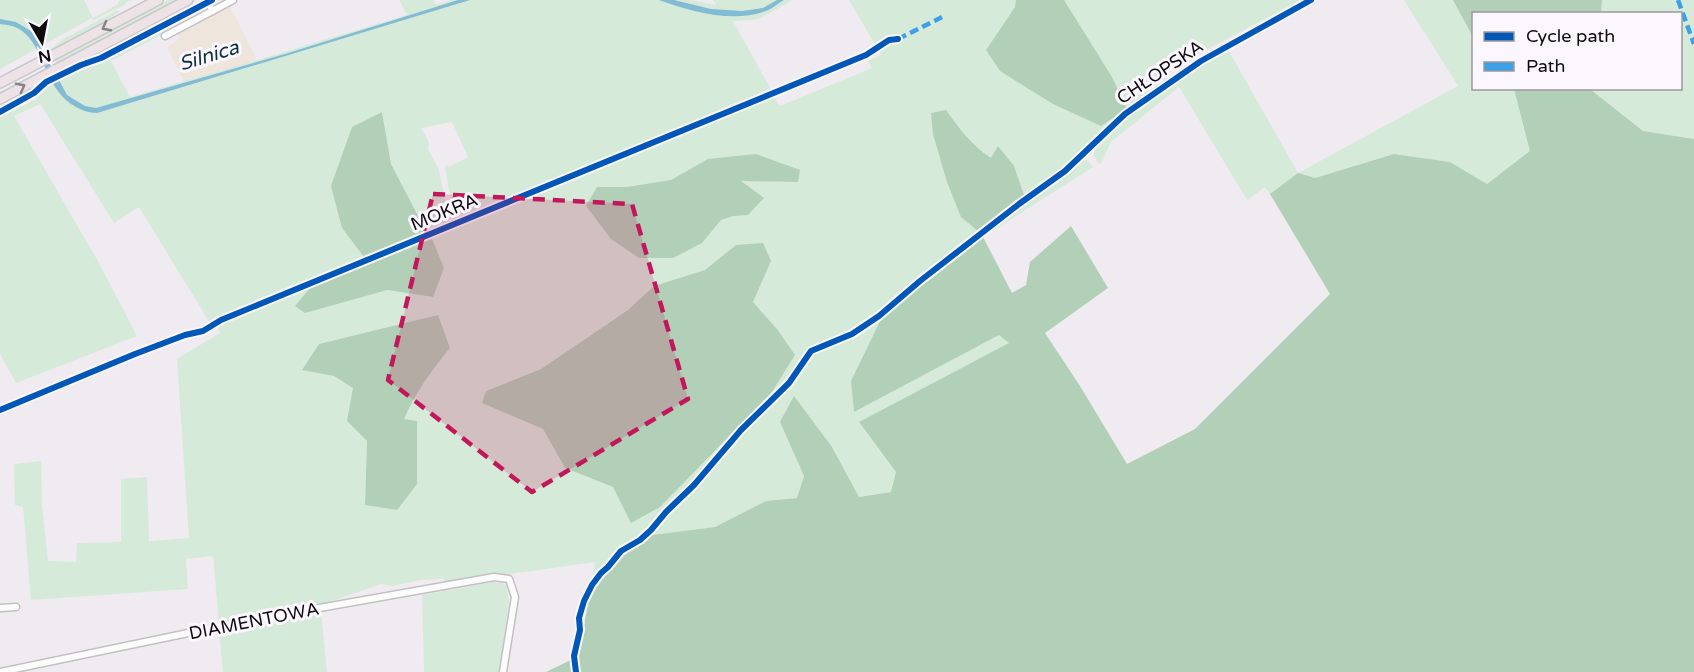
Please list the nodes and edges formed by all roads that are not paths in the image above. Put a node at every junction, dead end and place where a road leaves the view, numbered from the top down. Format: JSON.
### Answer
{"nodes":[{"id":1,"x":158,"y":0,"type":"edge"},
{"id":2,"x":188,"y":0,"type":"edge"},
{"id":3,"x":206,"y":0,"type":"edge"},
{"id":4,"x":234,"y":0,"type":"edge"},
{"id":5,"x":1311,"y":0,"type":"edge"},
{"id":6,"x":213,"y":11,"type":"junction"},
{"id":7,"x":165,"y":36,"type":"dead end"},
{"id":8,"x":898,"y":39,"type":"dead end"},
{"id":9,"x":0,"y":83,"type":"edge"},
{"id":10,"x":0,"y":99,"type":"edge"},
{"id":11,"x":1011,"y":210,"type":"dead end"},
{"id":12,"x":0,"y":410,"type":"edge"},
{"id":13,"x":16,"y":607,"type":"dead end"},
{"id":14,"x":0,"y":608,"type":"edge"},
{"id":15,"x":0,"y":672,"type":"edge"},
{"id":16,"x":504,"y":672,"type":"edge"}],
"edges":[{"from":1,"to":9,"type":"main road","one_way":true},
{"from":10,"to":2,"type":"main road","one_way":true},
{"from":3,"to":6,"type":"street"},
{"from":4,"to":6,"type":"street"},
{"from":5,"to":11,"type":"street","name":"CHŁOPSKA"},
{"from":6,"to":7,"type":"street"},
{"from":8,"to":12,"type":"street","name":"MOKRA"},
{"from":13,"to":14,"type":"street"},
{"from":15,"to":16,"type":"street","name":"DIAMENTOWA"}]}
